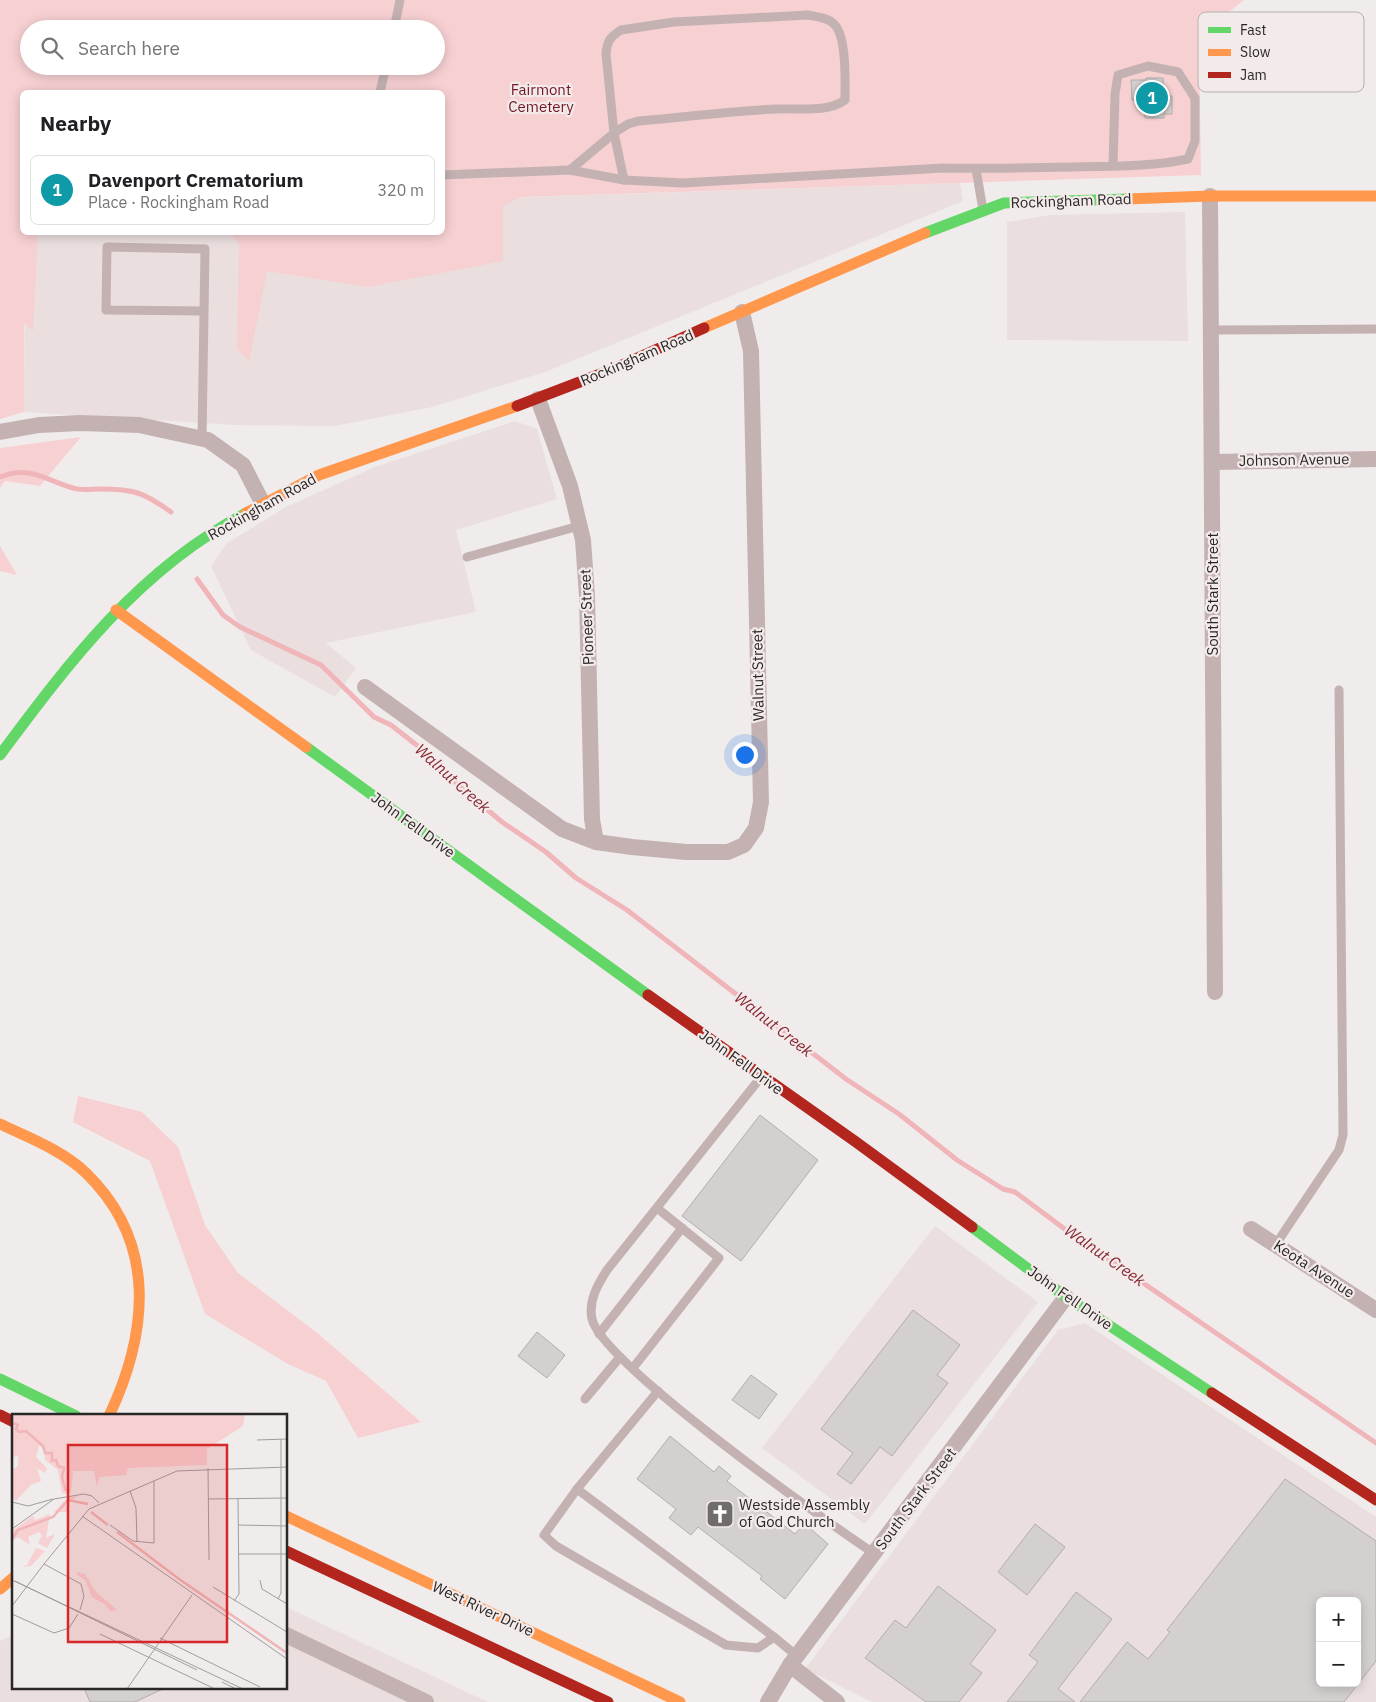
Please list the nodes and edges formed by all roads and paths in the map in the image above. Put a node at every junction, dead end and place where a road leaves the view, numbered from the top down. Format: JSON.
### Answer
{"nodes":[{"id":1,"x":400,"y":0,"type":"edge"},
{"id":2,"x":396,"y":20,"type":"edge"},
{"id":3,"x":384,"y":75,"type":"edge"},
{"id":4,"x":380,"y":90,"type":"edge"},
{"id":5,"x":614,"y":133,"type":"junction"},
{"id":6,"x":1113,"y":166,"type":"junction"},
{"id":7,"x":976,"y":169,"type":"junction"},
{"id":8,"x":570,"y":170,"type":"junction"},
{"id":9,"x":445,"y":175,"type":"edge"},
{"id":10,"x":624,"y":180,"type":"junction"},
{"id":11,"x":1210,"y":196,"type":"junction"},
{"id":12,"x":1376,"y":196,"type":"edge"},
{"id":13,"x":983,"y":210,"type":"junction"},
{"id":14,"x":204,"y":311,"type":"junction"},
{"id":15,"x":742,"y":312,"type":"junction"},
{"id":16,"x":1376,"y":329,"type":"edge"},
{"id":17,"x":1211,"y":330,"type":"junction"},
{"id":18,"x":538,"y":399,"type":"junction"},
{"id":19,"x":0,"y":432,"type":"edge"},
{"id":20,"x":202,"y":439,"type":"junction"},
{"id":21,"x":1376,"y":458,"type":"edge"},
{"id":22,"x":1212,"y":462,"type":"junction"},
{"id":23,"x":263,"y":504,"type":"junction"},
{"id":24,"x":579,"y":526,"type":"junction"},
{"id":25,"x":467,"y":557,"type":"dead end"},
{"id":26,"x":116,"y":610,"type":"junction"},
{"id":27,"x":365,"y":687,"type":"dead end"},
{"id":28,"x":1339,"y":690,"type":"dead end"},
{"id":29,"x":0,"y":755,"type":"edge"},
{"id":30,"x":596,"y":842,"type":"junction"},
{"id":31,"x":1215,"y":992,"type":"dead end"},
{"id":32,"x":761,"y":1077,"type":"junction"},
{"id":33,"x":0,"y":1124,"type":"edge"},
{"id":34,"x":656,"y":1208,"type":"junction"},
{"id":35,"x":682,"y":1228,"type":"junction"},
{"id":36,"x":1252,"y":1228,"type":"dead end"},
{"id":37,"x":1276,"y":1244,"type":"junction"},
{"id":38,"x":1066,"y":1297,"type":"junction"},
{"id":39,"x":1376,"y":1310,"type":"edge"},
{"id":40,"x":599,"y":1334,"type":"junction"},
{"id":41,"x":620,"y":1357,"type":"junction"},
{"id":42,"x":633,"y":1368,"type":"junction"},
{"id":43,"x":0,"y":1379,"type":"edge"},
{"id":44,"x":658,"y":1391,"type":"junction"},
{"id":45,"x":586,"y":1398,"type":"dead end"},
{"id":46,"x":72,"y":1414,"type":"edge"},
{"id":47,"x":110,"y":1414,"type":"edge"},
{"id":48,"x":0,"y":1415,"type":"edge"},
{"id":49,"x":12,"y":1421,"type":"edge"},
{"id":50,"x":577,"y":1489,"type":"junction"},
{"id":51,"x":1376,"y":1500,"type":"edge"},
{"id":52,"x":288,"y":1517,"type":"edge"},
{"id":53,"x":288,"y":1552,"type":"edge"},
{"id":54,"x":875,"y":1554,"type":"junction"},
{"id":55,"x":12,"y":1580,"type":"edge"},
{"id":56,"x":0,"y":1589,"type":"edge"},
{"id":57,"x":288,"y":1636,"type":"edge"},
{"id":58,"x":774,"y":1637,"type":"junction"},
{"id":59,"x":794,"y":1661,"type":"junction"},
{"id":60,"x":426,"y":1702,"type":"edge"},
{"id":61,"x":608,"y":1702,"type":"edge"},
{"id":62,"x":680,"y":1702,"type":"edge"},
{"id":63,"x":768,"y":1702,"type":"edge"},
{"id":64,"x":837,"y":1702,"type":"edge"}],
"edges":[{"from":1,"to":2,"type":"lane"},
{"from":3,"to":4,"type":"lane"},
{"from":5,"to":5,"type":"lane"},
{"from":5,"to":8,"type":"lane"},
{"from":5,"to":10,"type":"lane"},
{"from":6,"to":6,"type":"lane"},
{"from":6,"to":7,"type":"lane"},
{"from":7,"to":10,"type":"lane"},
{"from":7,"to":13,"type":"lane"},
{"from":8,"to":9,"type":"lane"},
{"from":8,"to":10,"type":"lane"},
{"from":11,"to":12,"type":"street","name":"Rockingham Road"},
{"from":11,"to":13,"type":"street","name":"Rockingham Road"},
{"from":11,"to":17,"type":"street","name":"South Stark Street"},
{"from":13,"to":15,"type":"street","name":"Rockingham Road"},
{"from":14,"to":14,"type":"lane"},
{"from":14,"to":20,"type":"lane"},
{"from":15,"to":18,"type":"street","name":"Rockingham Road"},
{"from":15,"to":30,"type":"street","name":"Walnut Street"},
{"from":16,"to":17,"type":"lane"},
{"from":17,"to":22,"type":"street","name":"South Stark Street"},
{"from":18,"to":23,"type":"street","name":"Rockingham Road"},
{"from":18,"to":24,"type":"street","name":"Pioneer Street"},
{"from":19,"to":20,"type":"street"},
{"from":20,"to":23,"type":"street"},
{"from":21,"to":22,"type":"street","name":"Johnson Avenue"},
{"from":22,"to":31,"type":"street","name":"South Stark Street"},
{"from":23,"to":26,"type":"street","name":"Rockingham Road"},
{"from":24,"to":25,"type":"lane"},
{"from":24,"to":30,"type":"street","name":"Pioneer Street"},
{"from":26,"to":29,"type":"street","name":"Rockingham Road"},
{"from":26,"to":32,"type":"street","name":"John Fell Drive"},
{"from":27,"to":30,"type":"street","name":"Walnut Street"},
{"from":28,"to":37,"type":"lane"},
{"from":32,"to":34,"type":"lane"},
{"from":32,"to":38,"type":"street","name":"John Fell Drive"},
{"from":33,"to":47,"type":"street"},
{"from":34,"to":35,"type":"lane"},
{"from":34,"to":40,"type":"lane"},
{"from":35,"to":40,"type":"lane"},
{"from":35,"to":42,"type":"lane"},
{"from":36,"to":37,"type":"street","name":"Keota Avenue"},
{"from":37,"to":39,"type":"street","name":"Keota Avenue"},
{"from":38,"to":51,"type":"street","name":"John Fell Drive"},
{"from":38,"to":54,"type":"street","name":"South Stark Street"},
{"from":40,"to":41,"type":"lane"},
{"from":41,"to":42,"type":"lane"},
{"from":41,"to":45,"type":"lane"},
{"from":42,"to":44,"type":"lane"},
{"from":43,"to":46,"type":"street"},
{"from":44,"to":50,"type":"lane"},
{"from":44,"to":54,"type":"lane"},
{"from":48,"to":49,"type":"street"},
{"from":50,"to":58,"type":"lane"},
{"from":50,"to":58,"type":"lane"},
{"from":52,"to":62,"type":"street","name":"West River Drive"},
{"from":53,"to":61,"type":"street","name":"West River Drive"},
{"from":54,"to":59,"type":"street","name":"South Stark Street"},
{"from":55,"to":56,"type":"street"},
{"from":57,"to":60,"type":"street"},
{"from":58,"to":59,"type":"lane"},
{"from":59,"to":63,"type":"street","name":"South Stark Street"},
{"from":59,"to":64,"type":"street"}]}
